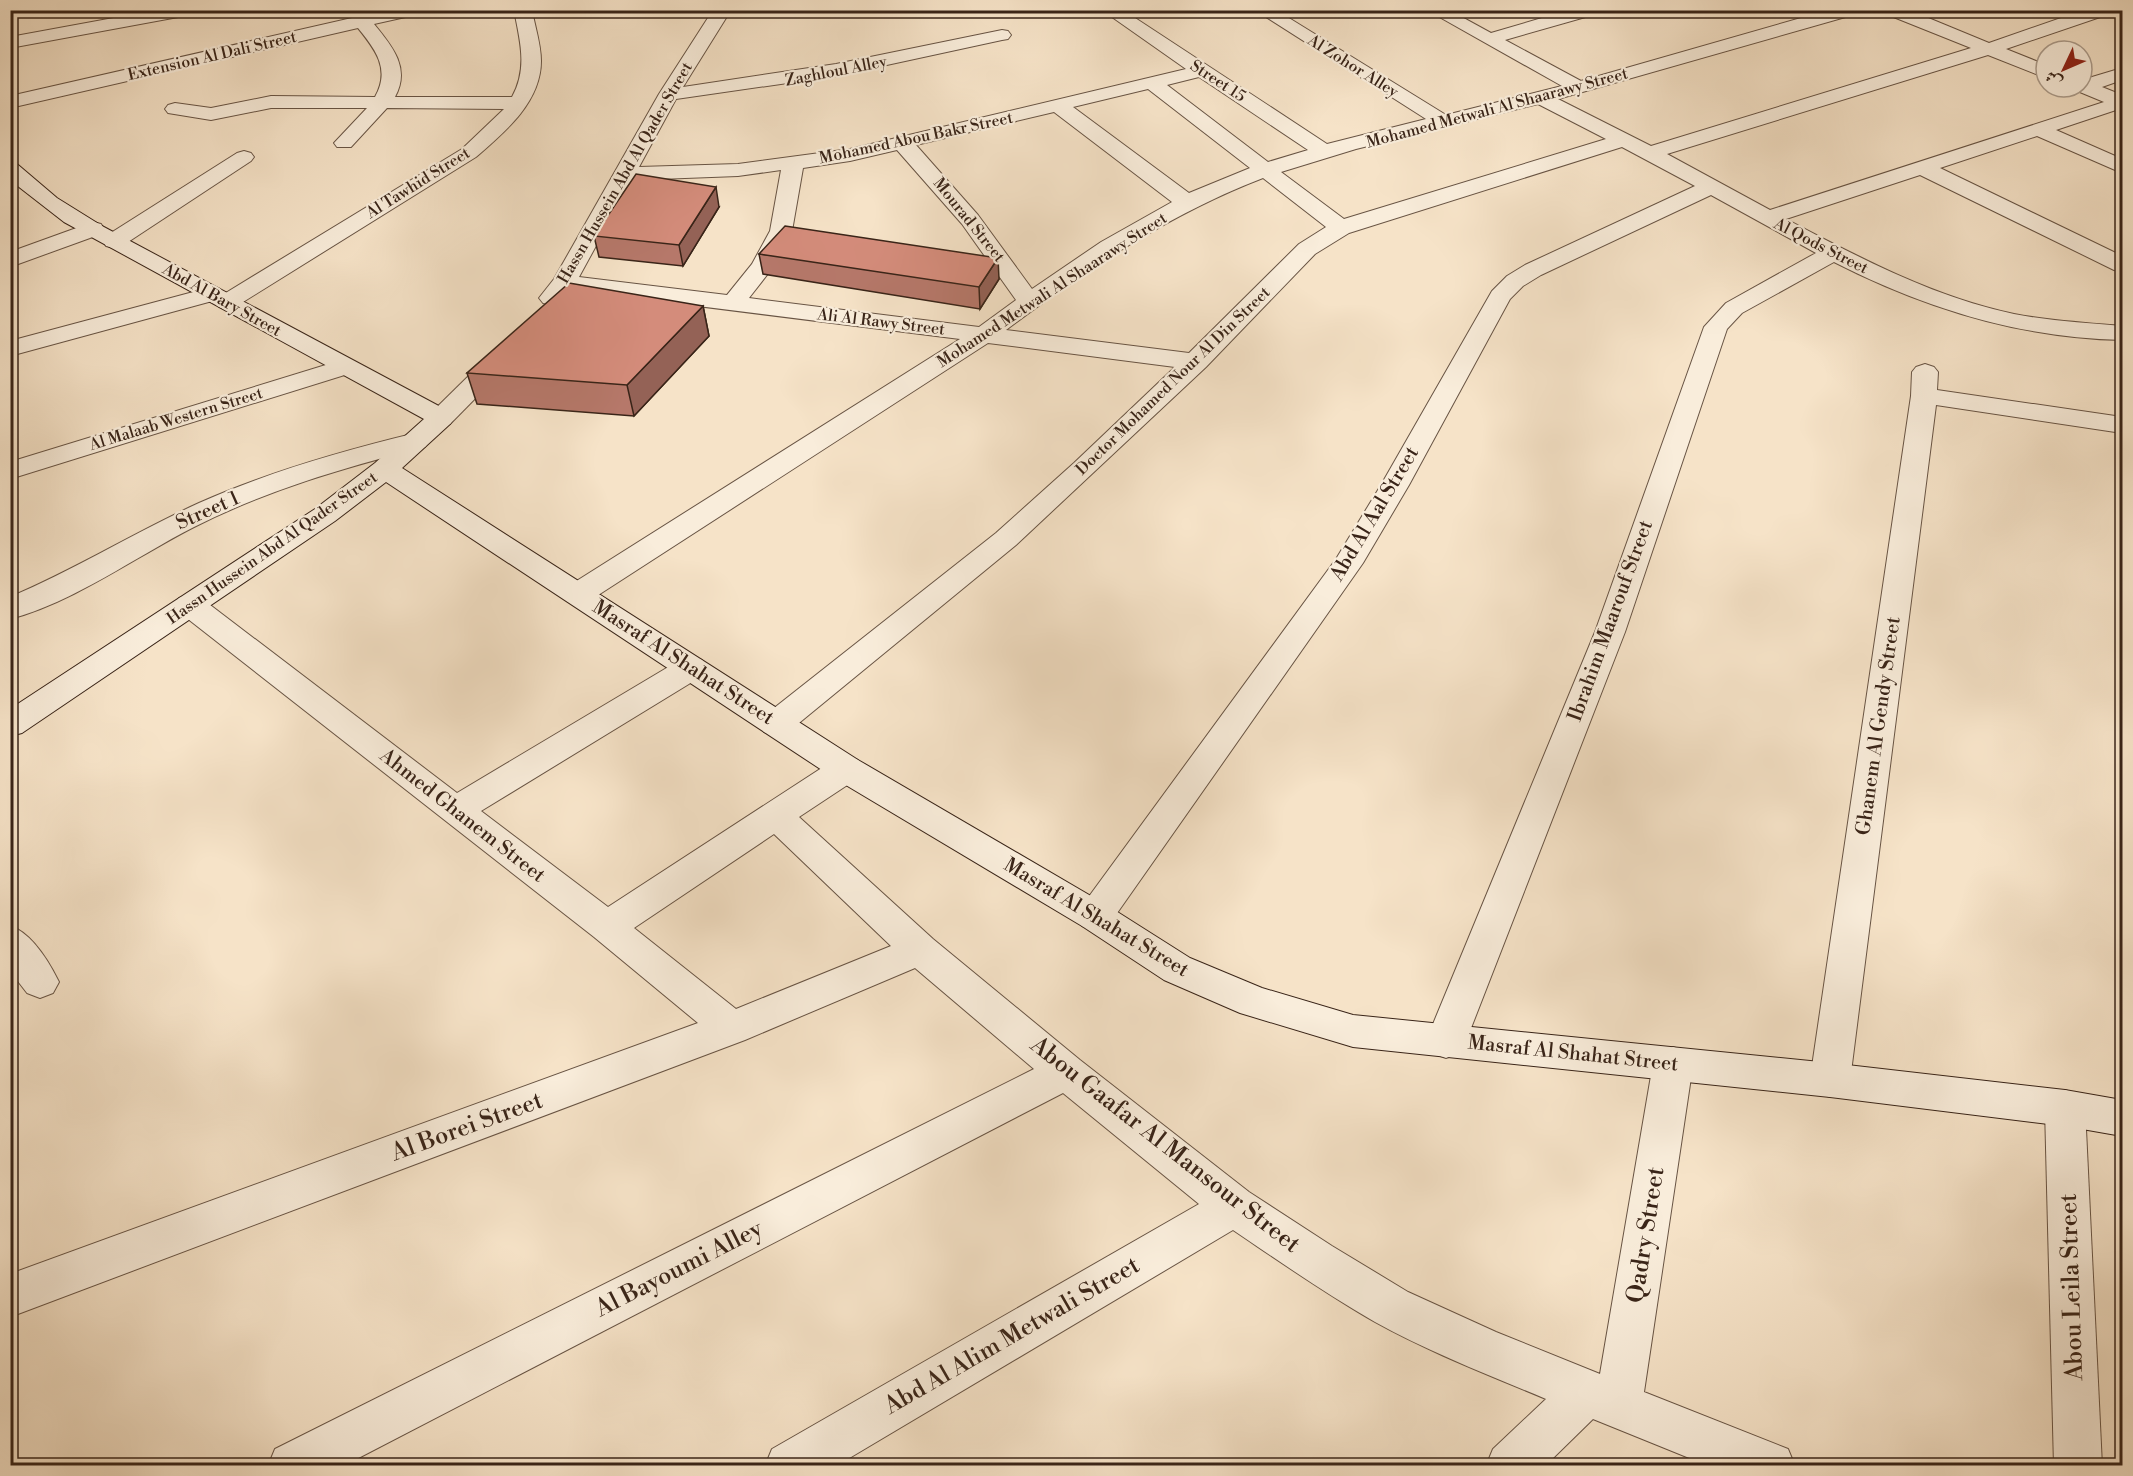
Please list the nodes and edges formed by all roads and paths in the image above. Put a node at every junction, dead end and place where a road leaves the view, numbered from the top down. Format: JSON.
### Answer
{"nodes":[{"id":1,"x":189,"y":10,"type":"edge"},
{"id":2,"x":413,"y":10,"type":"edge"},
{"id":3,"x":523,"y":10,"type":"edge"},
{"id":4,"x":722,"y":10,"type":"edge"},
{"id":5,"x":1110,"y":10,"type":"edge"},
{"id":6,"x":1263,"y":10,"type":"edge"},
{"id":7,"x":1435,"y":10,"type":"edge"},
{"id":8,"x":1590,"y":10,"type":"edge"},
{"id":9,"x":1850,"y":10,"type":"edge"},
{"id":10,"x":1892,"y":10,"type":"edge"},
{"id":11,"x":2103,"y":10,"type":"edge"},
{"id":12,"x":362,"y":21,"type":"junction"},
{"id":13,"x":1002,"y":35,"type":"dead end"},
{"id":14,"x":1488,"y":39,"type":"junction"},
{"id":15,"x":10,"y":43,"type":"edge"},
{"id":16,"x":1988,"y":49,"type":"junction"},
{"id":17,"x":2034,"y":67,"type":"edge"},
{"id":18,"x":1202,"y":71,"type":"junction"},
{"id":19,"x":2122,"y":74,"type":"edge"},
{"id":20,"x":1152,"y":83,"type":"junction"},
{"id":21,"x":2094,"y":83,"type":"edge"},
{"id":22,"x":1580,"y":88,"type":"junction"},
{"id":23,"x":2094,"y":91,"type":"edge"},
{"id":24,"x":669,"y":94,"type":"junction"},
{"id":25,"x":1541,"y":98,"type":"junction"},
{"id":26,"x":382,"y":101,"type":"junction"},
{"id":27,"x":10,"y":102,"type":"edge"},
{"id":28,"x":2122,"y":102,"type":"edge"},
{"id":29,"x":518,"y":103,"type":"junction"},
{"id":30,"x":1059,"y":106,"type":"junction"},
{"id":31,"x":175,"y":109,"type":"dead end"},
{"id":32,"x":1444,"y":122,"type":"junction"},
{"id":33,"x":2037,"y":129,"type":"junction"},
{"id":34,"x":1624,"y":140,"type":"junction"},
{"id":35,"x":344,"y":143,"type":"dead end"},
{"id":36,"x":903,"y":144,"type":"junction"},
{"id":37,"x":1325,"y":152,"type":"junction"},
{"id":38,"x":1649,"y":153,"type":"junction"},
{"id":39,"x":244,"y":157,"type":"dead end"},
{"id":40,"x":794,"y":164,"type":"junction"},
{"id":41,"x":1921,"y":167,"type":"junction"},
{"id":42,"x":2122,"y":167,"type":"edge"},
{"id":43,"x":10,"y":168,"type":"edge"},
{"id":44,"x":1264,"y":170,"type":"junction"},
{"id":45,"x":625,"y":174,"type":"junction"},
{"id":46,"x":1711,"y":187,"type":"junction"},
{"id":47,"x":1188,"y":202,"type":"junction"},
{"id":48,"x":1767,"y":218,"type":"junction"},
{"id":49,"x":1341,"y":228,"type":"junction"},
{"id":50,"x":93,"y":229,"type":"junction"},
{"id":51,"x":114,"y":241,"type":"junction"},
{"id":52,"x":1832,"y":253,"type":"junction"},
{"id":53,"x":10,"y":260,"type":"edge"},
{"id":54,"x":2122,"y":265,"type":"edge"},
{"id":55,"x":564,"y":282,"type":"junction"},
{"id":56,"x":220,"y":298,"type":"junction"},
{"id":57,"x":1029,"y":301,"type":"junction"},
{"id":58,"x":733,"y":303,"type":"junction"},
{"id":59,"x":538,"y":314,"type":"edge"},
{"id":60,"x":2122,"y":333,"type":"edge"},
{"id":61,"x":984,"y":335,"type":"junction"},
{"id":62,"x":517,"y":341,"type":"edge"},
{"id":63,"x":10,"y":349,"type":"edge"},
{"id":64,"x":1197,"y":362,"type":"junction"},
{"id":65,"x":342,"y":368,"type":"junction"},
{"id":66,"x":441,"y":418,"type":"junction"},
{"id":67,"x":2122,"y":425,"type":"edge"},
{"id":68,"x":416,"y":441,"type":"junction"},
{"id":69,"x":385,"y":469,"type":"junction"},
{"id":70,"x":10,"y":471,"type":"edge"},
{"id":71,"x":578,"y":594,"type":"junction"},
{"id":72,"x":190,"y":605,"type":"junction"},
{"id":73,"x":10,"y":609,"type":"edge"},
{"id":74,"x":691,"y":668,"type":"junction"},
{"id":75,"x":776,"y":724,"type":"junction"},
{"id":76,"x":10,"y":725,"type":"edge"},
{"id":77,"x":846,"y":769,"type":"junction"},
{"id":78,"x":454,"y":811,"type":"junction"},
{"id":79,"x":776,"y":815,"type":"junction"},
{"id":80,"x":1095,"y":916,"type":"junction"},
{"id":81,"x":607,"y":927,"type":"junction"},
{"id":82,"x":10,"y":941,"type":"edge"},
{"id":83,"x":920,"y":950,"type":"junction"},
{"id":84,"x":40,"y":982,"type":"dead end"},
{"id":85,"x":731,"y":1028,"type":"junction"},
{"id":86,"x":1446,"y":1041,"type":"junction"},
{"id":87,"x":1673,"y":1064,"type":"junction"},
{"id":88,"x":1066,"y":1072,"type":"junction"},
{"id":89,"x":1830,"y":1080,"type":"junction"},
{"id":90,"x":2065,"y":1108,"type":"junction"},
{"id":91,"x":2122,"y":1118,"type":"edge"},
{"id":92,"x":1234,"y":1206,"type":"junction"},
{"id":93,"x":10,"y":1296,"type":"edge"},
{"id":94,"x":1603,"y":1399,"type":"junction"},
{"id":95,"x":292,"y":1466,"type":"edge"},
{"id":96,"x":789,"y":1466,"type":"edge"},
{"id":97,"x":1510,"y":1466,"type":"edge"},
{"id":98,"x":1771,"y":1466,"type":"edge"},
{"id":99,"x":2078,"y":1466,"type":"edge"}],
"edges":[{"from":1,"to":15,"type":"street"},
{"from":2,"to":12,"type":"street","name":"Extension Al Dali Street"},
{"from":3,"to":29,"type":"street","name":"Al Tawhid Street"},
{"from":4,"to":24,"type":"street","name":"Hassn Hussein Abd Al Qader Street"},
{"from":5,"to":18,"type":"street","name":"Street 15"},
{"from":6,"to":32,"type":"street","name":"Al Zohor Alley"},
{"from":7,"to":14,"type":"street"},
{"from":8,"to":14,"type":"street"},
{"from":9,"to":22,"type":"street","name":"Mohamed Metwali Al Shaarawy Street"},
{"from":10,"to":16,"type":"street"},
{"from":11,"to":16,"type":"street"},
{"from":12,"to":26,"type":"street"},
{"from":12,"to":27,"type":"street","name":"Extension Al Dali Street"},
{"from":13,"to":24,"type":"street","name":"Zaghloul Alley"},
{"from":14,"to":22,"type":"street"},
{"from":16,"to":17,"type":"street"},
{"from":16,"to":38,"type":"street"},
{"from":18,"to":20,"type":"street","name":"Mohamed Abou Bakr Street"},
{"from":18,"to":37,"type":"street","name":"Street 15"},
{"from":19,"to":21,"type":"street"},
{"from":20,"to":30,"type":"street","name":"Mohamed Abou Bakr Street"},
{"from":20,"to":44,"type":"street"},
{"from":22,"to":25,"type":"street","name":"Mohamed Metwali Al Shaarawy Street"},
{"from":23,"to":28,"type":"street"},
{"from":24,"to":45,"type":"street","name":"Hassn Hussein Abd Al Qader Street"},
{"from":25,"to":32,"type":"street","name":"Mohamed Metwali Al Shaarawy Street"},
{"from":25,"to":34,"type":"street","name":"Al Qods Street"},
{"from":26,"to":29,"type":"street"},
{"from":26,"to":31,"type":"street"},
{"from":26,"to":35,"type":"street"},
{"from":28,"to":33,"type":"street"},
{"from":29,"to":56,"type":"street","name":"Al Tawhid Street"},
{"from":30,"to":36,"type":"street","name":"Mohamed Abou Bakr Street"},
{"from":30,"to":47,"type":"street"},
{"from":32,"to":37,"type":"street","name":"Mohamed Metwali Al Shaarawy Street"},
{"from":33,"to":41,"type":"street"},
{"from":33,"to":42,"type":"street"},
{"from":34,"to":38,"type":"street","name":"Al Qods Street"},
{"from":34,"to":49,"type":"street","name":"Doctor Mohamed Nour Al Din Street"},
{"from":36,"to":40,"type":"street","name":"Mohamed Abou Bakr Street"},
{"from":36,"to":57,"type":"street","name":"Mourad Street"},
{"from":37,"to":44,"type":"street","name":"Mohamed Metwali Al Shaarawy Street"},
{"from":38,"to":46,"type":"street","name":"Al Qods Street"},
{"from":39,"to":51,"type":"street"},
{"from":40,"to":45,"type":"street","name":"Mohamed Abou Bakr Street"},
{"from":40,"to":58,"type":"street"},
{"from":41,"to":48,"type":"street"},
{"from":41,"to":54,"type":"street"},
{"from":43,"to":50,"type":"street","name":"Abd Al Bary Street"},
{"from":44,"to":47,"type":"street","name":"Mohamed Metwali Al Shaarawy Street"},
{"from":44,"to":49,"type":"street"},
{"from":45,"to":55,"type":"street","name":"Hassn Hussein Abd Al Qader Street"},
{"from":46,"to":48,"type":"street","name":"Al Qods Street"},
{"from":46,"to":80,"type":"street","name":"Abd Al Aal Street"},
{"from":47,"to":57,"type":"street","name":"Mohamed Metwali Al Shaarawy Street"},
{"from":48,"to":52,"type":"street","name":"Al Qods Street"},
{"from":49,"to":64,"type":"street","name":"Doctor Mohamed Nour Al Din Street"},
{"from":50,"to":51,"type":"street","name":"Abd Al Bary Street"},
{"from":50,"to":53,"type":"street"},
{"from":51,"to":56,"type":"street","name":"Abd Al Bary Street"},
{"from":52,"to":60,"type":"street","name":"Al Qods Street"},
{"from":52,"to":86,"type":"street","name":"Ibrahim Maarouf Street"},
{"from":55,"to":58,"type":"street","name":"Ali Al Rawy Street"},
{"from":55,"to":59,"type":"street","name":"Hassn Hussein Abd Al Qader Street"},
{"from":56,"to":63,"type":"street","name":"Al Tawhid Street"},
{"from":56,"to":65,"type":"street","name":"Abd Al Bary Street"},
{"from":57,"to":61,"type":"street","name":"Mohamed Metwali Al Shaarawy Street"},
{"from":58,"to":61,"type":"street","name":"Ali Al Rawy Street"},
{"from":61,"to":64,"type":"street","name":"Ali Al Rawy Street"},
{"from":61,"to":71,"type":"street","name":"Mohamed Metwali Al Shaarawy Street"},
{"from":62,"to":66,"type":"street","name":"Hassn Hussein Abd Al Qader Street"},
{"from":64,"to":75,"type":"street","name":"Doctor Mohamed Nour Al Din Street"},
{"from":65,"to":66,"type":"street","name":"Abd Al Bary Street"},
{"from":65,"to":70,"type":"street","name":"Al Malaab Western Street"},
{"from":66,"to":68,"type":"street","name":"Hassn Hussein Abd Al Qader Street"},
{"from":67,"to":89,"type":"street","name":"Ghanem Al Gendy Street"},
{"from":68,"to":69,"type":"street","name":"Hassn Hussein Abd Al Qader Street"},
{"from":68,"to":73,"type":"street","name":"Street 1"},
{"from":69,"to":71,"type":"street","name":"Masraf Al Shahat Street"},
{"from":69,"to":72,"type":"street","name":"Hassn Hussein Abd Al Qader Street"},
{"from":71,"to":74,"type":"street","name":"Masraf Al Shahat Street"},
{"from":72,"to":76,"type":"street","name":"Hassn Hussein Abd Al Qader Street"},
{"from":72,"to":78,"type":"street","name":"Ahmed Ghanem Street"},
{"from":74,"to":75,"type":"street","name":"Masraf Al Shahat Street"},
{"from":74,"to":78,"type":"street"},
{"from":75,"to":77,"type":"street","name":"Masraf Al Shahat Street"},
{"from":77,"to":79,"type":"street"},
{"from":77,"to":80,"type":"street","name":"Masraf Al Shahat Street"},
{"from":78,"to":81,"type":"street","name":"Ahmed Ghanem Street"},
{"from":79,"to":81,"type":"street"},
{"from":79,"to":83,"type":"street","name":"Abou Gaafar Al Mansour Street"},
{"from":80,"to":86,"type":"street","name":"Masraf Al Shahat Street"},
{"from":81,"to":85,"type":"street","name":"Ahmed Ghanem Street"},
{"from":82,"to":84,"type":"street"},
{"from":83,"to":85,"type":"street","name":"Al Borei Street"},
{"from":83,"to":88,"type":"street","name":"Abou Gaafar Al Mansour Street"},
{"from":85,"to":93,"type":"street","name":"Al Borei Street"},
{"from":86,"to":87,"type":"street","name":"Masraf Al Shahat Street"},
{"from":87,"to":89,"type":"street","name":"Masraf Al Shahat Street"},
{"from":87,"to":94,"type":"street","name":"Qadry Street"},
{"from":88,"to":92,"type":"street","name":"Abou Gaafar Al Mansour Street"},
{"from":88,"to":95,"type":"street","name":"Al Bayoumi Alley"},
{"from":89,"to":90,"type":"street","name":"Masraf Al Shahat Street"},
{"from":90,"to":91,"type":"street","name":"Masraf Al Shahat Street"},
{"from":90,"to":99,"type":"street","name":"Abou Leila Street"},
{"from":92,"to":94,"type":"street","name":"Abou Gaafar Al Mansour Street"},
{"from":92,"to":96,"type":"street","name":"Abd Al Alim Metwali Street"},
{"from":94,"to":97,"type":"street"},
{"from":94,"to":98,"type":"street","name":"Abou Gaafar Al Mansour Street"}]}
